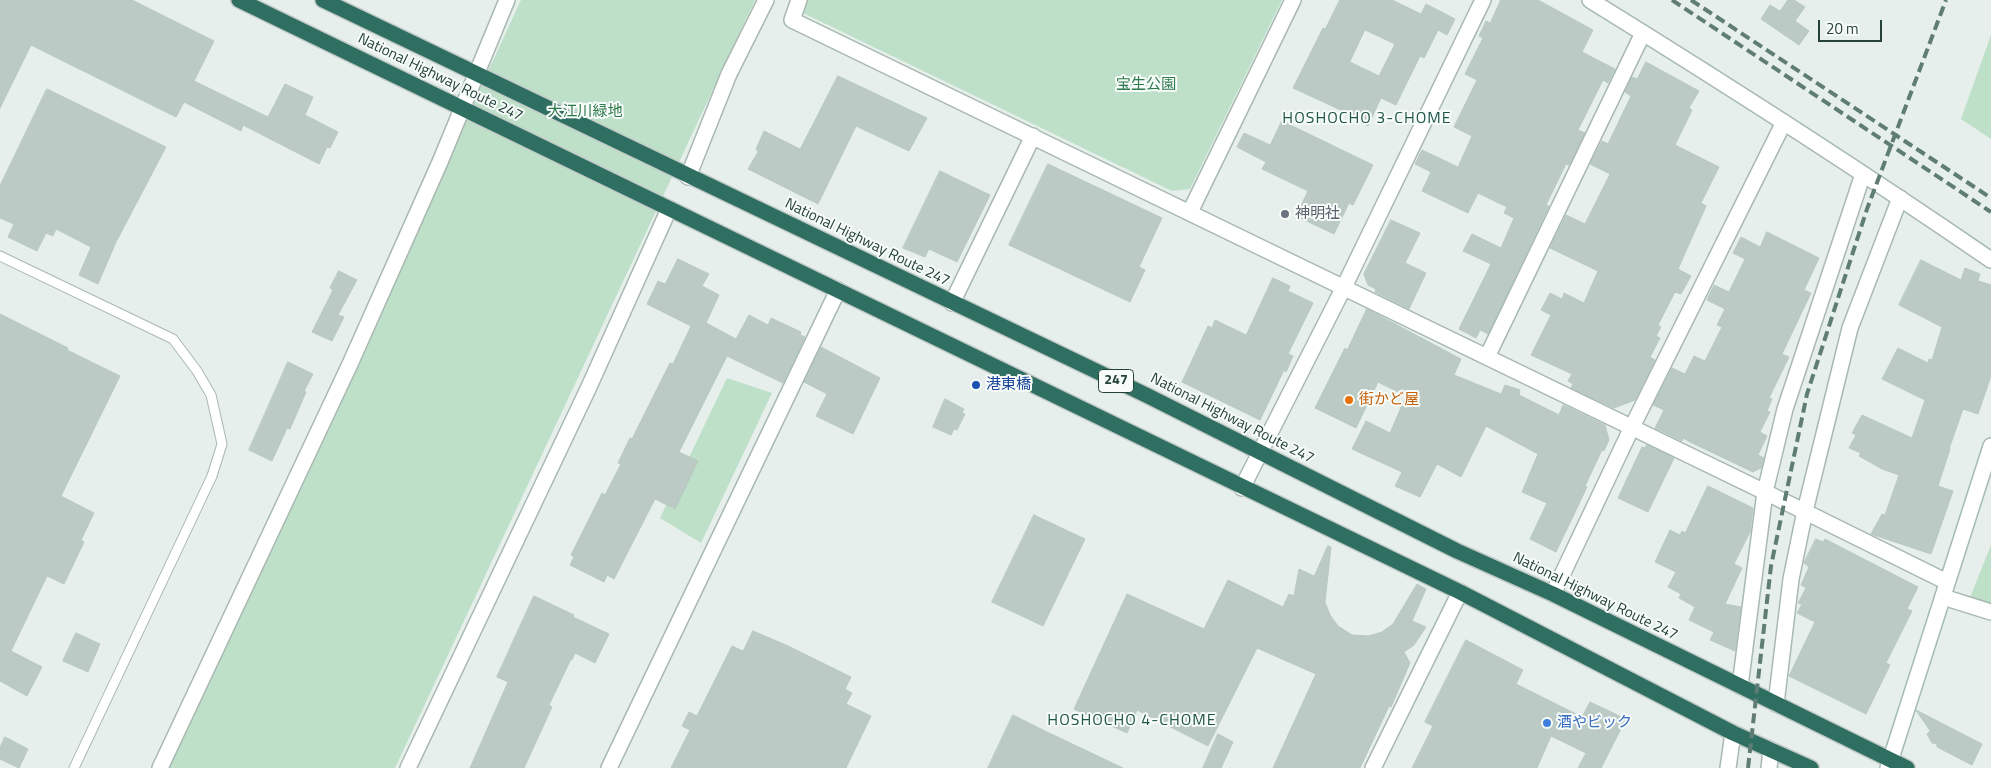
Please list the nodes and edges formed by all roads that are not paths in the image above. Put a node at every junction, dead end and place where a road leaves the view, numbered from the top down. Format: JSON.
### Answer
{"nodes":[{"id":1,"x":239,"y":0,"type":"edge"},
{"id":2,"x":323,"y":0,"type":"edge"},
{"id":3,"x":507,"y":0,"type":"edge"},
{"id":4,"x":766,"y":0,"type":"edge"},
{"id":5,"x":799,"y":0,"type":"edge"},
{"id":6,"x":1293,"y":0,"type":"edge"},
{"id":7,"x":1483,"y":0,"type":"edge"},
{"id":8,"x":1590,"y":0,"type":"edge"},
{"id":9,"x":1643,"y":33,"type":"junction"},
{"id":10,"x":476,"y":74,"type":"junction"},
{"id":11,"x":462,"y":108,"type":"junction"},
{"id":12,"x":1784,"y":122,"type":"junction"},
{"id":13,"x":1033,"y":136,"type":"junction"},
{"id":14,"x":1863,"y":174,"type":"junction"},
{"id":15,"x":688,"y":177,"type":"junction"},
{"id":16,"x":1900,"y":198,"type":"junction"},
{"id":17,"x":669,"y":209,"type":"junction"},
{"id":18,"x":1190,"y":212,"type":"junction"},
{"id":19,"x":0,"y":256,"type":"edge"},
{"id":20,"x":1991,"y":260,"type":"edge"},
{"id":21,"x":1344,"y":287,"type":"junction"},
{"id":22,"x":838,"y":290,"type":"junction"},
{"id":23,"x":952,"y":303,"type":"junction"},
{"id":24,"x":1487,"y":356,"type":"junction"},
{"id":25,"x":1632,"y":427,"type":"junction"},
{"id":26,"x":1991,"y":446,"type":"edge"},
{"id":27,"x":1259,"y":452,"type":"junction"},
{"id":28,"x":1242,"y":488,"type":"junction"},
{"id":29,"x":1765,"y":492,"type":"junction"},
{"id":30,"x":1805,"y":511,"type":"junction"},
{"id":31,"x":1947,"y":582,"type":"junction"},
{"id":32,"x":1460,"y":592,"type":"junction"},
{"id":33,"x":1553,"y":594,"type":"junction"},
{"id":34,"x":1943,"y":597,"type":"junction"},
{"id":35,"x":1991,"y":612,"type":"edge"},
{"id":36,"x":1740,"y":686,"type":"junction"},
{"id":37,"x":1776,"y":704,"type":"junction"},
{"id":38,"x":1733,"y":733,"type":"junction"},
{"id":39,"x":1771,"y":750,"type":"junction"},
{"id":40,"x":1889,"y":764,"type":"edge"},
{"id":41,"x":74,"y":768,"type":"edge"},
{"id":42,"x":160,"y":768,"type":"edge"},
{"id":43,"x":408,"y":768,"type":"edge"},
{"id":44,"x":609,"y":768,"type":"edge"},
{"id":45,"x":1373,"y":768,"type":"edge"},
{"id":46,"x":1728,"y":768,"type":"edge"},
{"id":47,"x":1769,"y":768,"type":"edge"},
{"id":48,"x":1811,"y":768,"type":"edge"},
{"id":49,"x":1907,"y":768,"type":"edge"}],
"edges":[{"from":1,"to":11,"type":"highway","name":"National Highway Route 247"},
{"from":2,"to":10,"type":"highway","name":"National Highway Route 247","number":"247"},
{"from":3,"to":10,"type":"street"},
{"from":4,"to":15,"type":"street"},
{"from":5,"to":13,"type":"street"},
{"from":6,"to":18,"type":"street"},
{"from":7,"to":21,"type":"street"},
{"from":8,"to":9,"type":"street"},
{"from":9,"to":12,"type":"street"},
{"from":9,"to":24,"type":"street"},
{"from":10,"to":11,"type":"street"},
{"from":10,"to":15,"type":"highway","name":"National Highway Route 247","number":"247"},
{"from":11,"to":17,"type":"highway","name":"National Highway Route 247"},
{"from":11,"to":42,"type":"street"},
{"from":12,"to":14,"type":"street"},
{"from":12,"to":25,"type":"street"},
{"from":13,"to":18,"type":"street"},
{"from":13,"to":23,"type":"street"},
{"from":14,"to":16,"type":"street"},
{"from":14,"to":29,"type":"street"},
{"from":15,"to":23,"type":"highway","name":"National Highway Route 247","number":"247"},
{"from":16,"to":20,"type":"street"},
{"from":16,"to":30,"type":"street"},
{"from":17,"to":22,"type":"highway","name":"National Highway Route 247"},
{"from":17,"to":43,"type":"street"},
{"from":18,"to":21,"type":"street"},
{"from":19,"to":41,"type":"lane"},
{"from":21,"to":24,"type":"street"},
{"from":21,"to":27,"type":"street"},
{"from":22,"to":28,"type":"highway","name":"National Highway Route 247"},
{"from":22,"to":44,"type":"street"},
{"from":23,"to":27,"type":"highway","name":"National Highway Route 247","number":"247"},
{"from":24,"to":25,"type":"street"},
{"from":25,"to":29,"type":"street"},
{"from":25,"to":33,"type":"street"},
{"from":26,"to":31,"type":"street"},
{"from":27,"to":28,"type":"street"},
{"from":27,"to":33,"type":"highway","name":"National Highway Route 247","number":"247"},
{"from":28,"to":32,"type":"highway","name":"National Highway Route 247"},
{"from":29,"to":30,"type":"street"},
{"from":29,"to":36,"type":"street"},
{"from":30,"to":31,"type":"street"},
{"from":30,"to":37,"type":"street"},
{"from":31,"to":34,"type":"street"},
{"from":32,"to":38,"type":"highway","name":"National Highway Route 247"},
{"from":32,"to":45,"type":"street"},
{"from":33,"to":36,"type":"highway","name":"National Highway Route 247","number":"247"},
{"from":34,"to":35,"type":"street"},
{"from":34,"to":40,"type":"street"},
{"from":36,"to":37,"type":"highway","name":"National Highway Route 247","number":"247"},
{"from":37,"to":40,"type":"highway","name":"National Highway Route 247","number":"247"},
{"from":38,"to":39,"type":"highway","name":"National Highway Route 247"},
{"from":38,"to":46,"type":"street"},
{"from":39,"to":47,"type":"street"},
{"from":39,"to":48,"type":"highway","name":"National Highway Route 247"},
{"from":40,"to":49,"type":"highway","name":"National Highway Route 247","number":"247"}]}
